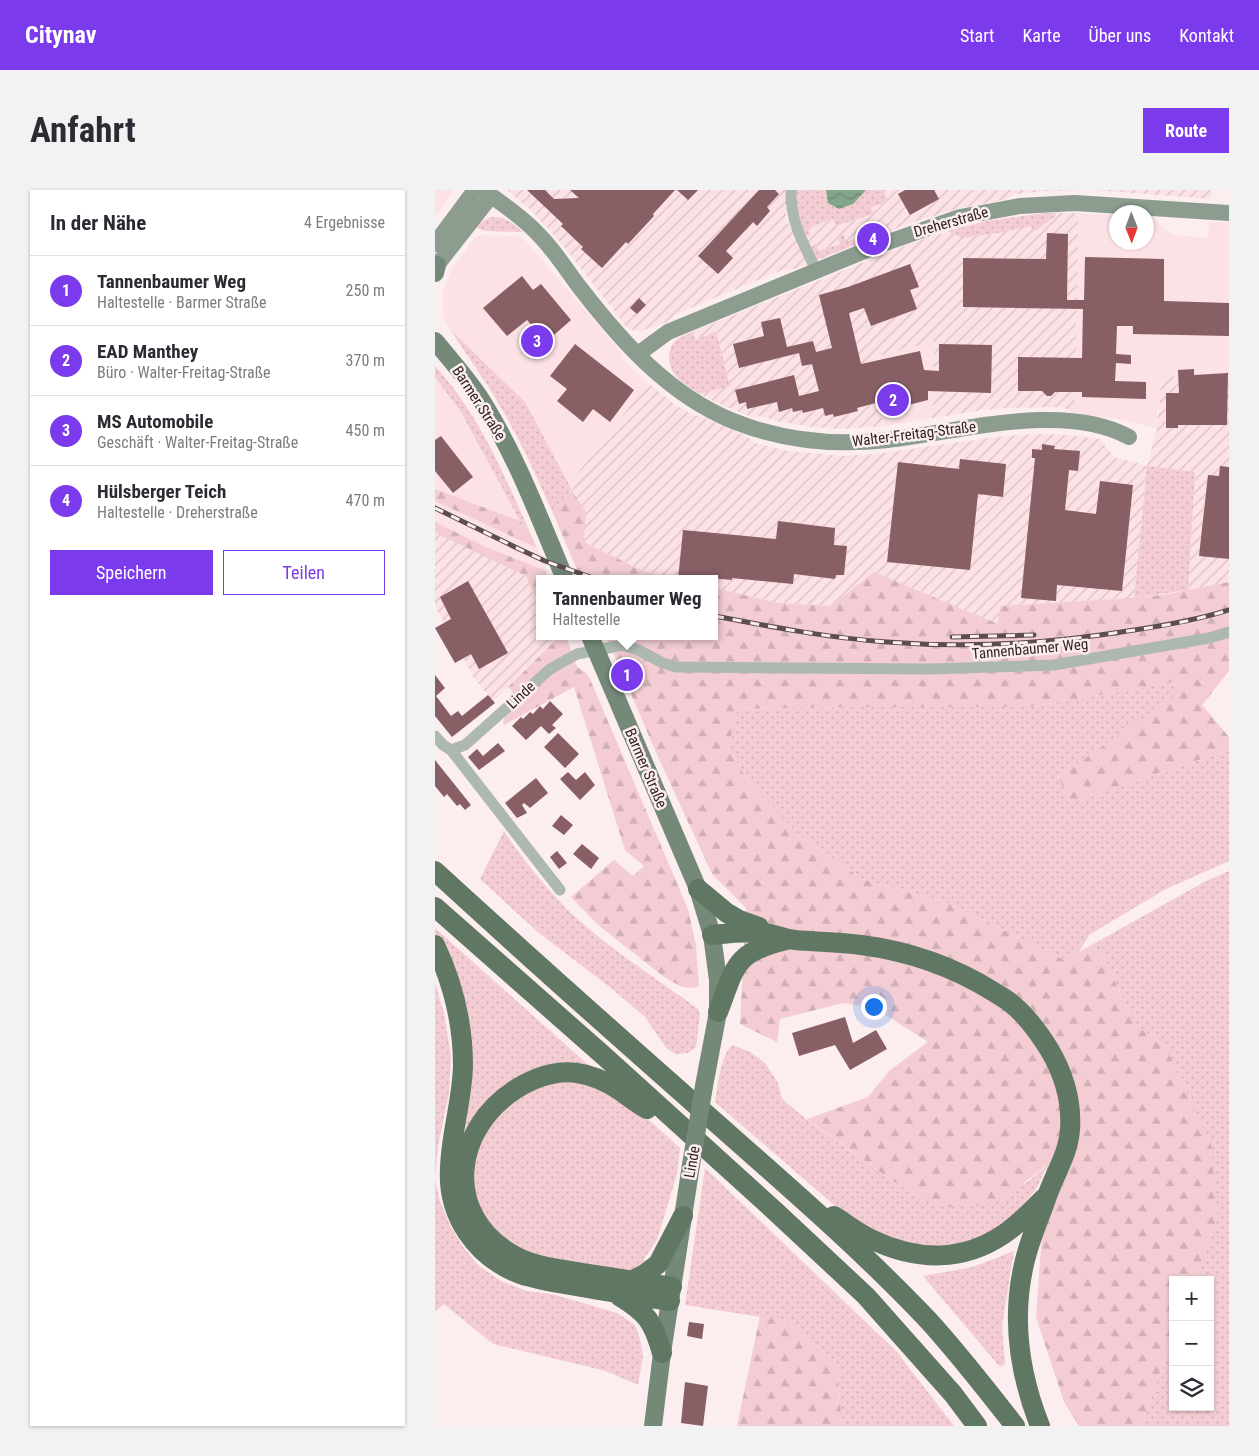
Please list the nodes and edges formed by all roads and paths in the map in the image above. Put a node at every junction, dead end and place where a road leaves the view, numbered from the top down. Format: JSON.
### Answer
{"nodes":[{"id":1,"x":475,"y":190,"type":"edge"},
{"id":2,"x":791,"y":190,"type":"edge"},
{"id":3,"x":487,"y":193,"type":"edge"},
{"id":4,"x":1229,"y":209,"type":"edge"},
{"id":5,"x":435,"y":244,"type":"edge"},
{"id":6,"x":435,"y":268,"type":"edge"},
{"id":7,"x":815,"y":270,"type":"junction"},
{"id":8,"x":435,"y":341,"type":"edge"},
{"id":9,"x":638,"y":354,"type":"junction"},
{"id":10,"x":1129,"y":437,"type":"dead end"},
{"id":11,"x":563,"y":575,"type":"edge"},
{"id":12,"x":1229,"y":632,"type":"edge"},
{"id":13,"x":593,"y":643,"type":"edge"},
{"id":14,"x":435,"y":736,"type":"edge"},
{"id":15,"x":451,"y":750,"type":"junction"},
{"id":16,"x":435,"y":871,"type":"edge"},
{"id":17,"x":560,"y":890,"type":"dead end"},
{"id":18,"x":699,"y":894,"type":"junction"},
{"id":19,"x":435,"y":907,"type":"edge"},
{"id":20,"x":766,"y":939,"type":"junction"},
{"id":21,"x":713,"y":941,"type":"junction"},
{"id":22,"x":435,"y":945,"type":"edge"},
{"id":23,"x":718,"y":1012,"type":"junction"},
{"id":24,"x":679,"y":1124,"type":"junction"},
{"id":25,"x":1048,"y":1195,"type":"junction"},
{"id":26,"x":801,"y":1198,"type":"junction"},
{"id":27,"x":683,"y":1216,"type":"junction"},
{"id":28,"x":631,"y":1281,"type":"junction"},
{"id":29,"x":615,"y":1293,"type":"junction"},
{"id":30,"x":671,"y":1294,"type":"junction"},
{"id":31,"x":662,"y":1353,"type":"junction"},
{"id":32,"x":653,"y":1426,"type":"edge"},
{"id":33,"x":977,"y":1426,"type":"edge"},
{"id":34,"x":1015,"y":1426,"type":"edge"},
{"id":35,"x":1040,"y":1426,"type":"edge"}],
"edges":[{"from":1,"to":5,"type":"main road"},
{"from":2,"to":7,"type":"street"},
{"from":3,"to":6,"type":"main road","name":"Walter-Freitag-Straße"},
{"from":3,"to":9,"type":"main road","name":"Walter-Freitag-Straße"},
{"from":4,"to":7,"type":"main road","name":"Dreherstraße"},
{"from":7,"to":9,"type":"main road","name":"Dreherstraße"},
{"from":8,"to":11,"type":"main road","name":"Barmer Straße"},
{"from":9,"to":10,"type":"main road","name":"Walter-Freitag-Straße"},
{"from":12,"to":13,"type":"street","name":"Tannenbaumer Weg"},
{"from":13,"to":15,"type":"street","name":"Linde"},
{"from":13,"to":18,"type":"main road","name":"Barmer Straße"},
{"from":14,"to":15,"type":"street"},
{"from":15,"to":17,"type":"street"},
{"from":16,"to":26,"type":"highway"},
{"from":18,"to":20,"type":"highway"},
{"from":18,"to":21,"type":"main road","name":"Linde"},
{"from":19,"to":24,"type":"highway"},
{"from":20,"to":21,"type":"highway"},
{"from":20,"to":23,"type":"highway"},
{"from":20,"to":25,"type":"highway"},
{"from":21,"to":23,"type":"main road","name":"Linde"},
{"from":22,"to":29,"type":"highway"},
{"from":23,"to":27,"type":"main road","name":"Linde","bridge":true},
{"from":24,"to":28,"type":"highway"},
{"from":24,"to":33,"type":"highway"},
{"from":25,"to":26,"type":"highway"},
{"from":25,"to":35,"type":"highway"},
{"from":26,"to":34,"type":"highway"},
{"from":27,"to":28,"type":"highway"},
{"from":27,"to":30,"type":"main road","name":"Linde"},
{"from":28,"to":30,"type":"highway"},
{"from":29,"to":30,"type":"highway"},
{"from":29,"to":31,"type":"highway"},
{"from":30,"to":31,"type":"main road","name":"Linde"},
{"from":31,"to":32,"type":"main road","name":"Linde"}]}
